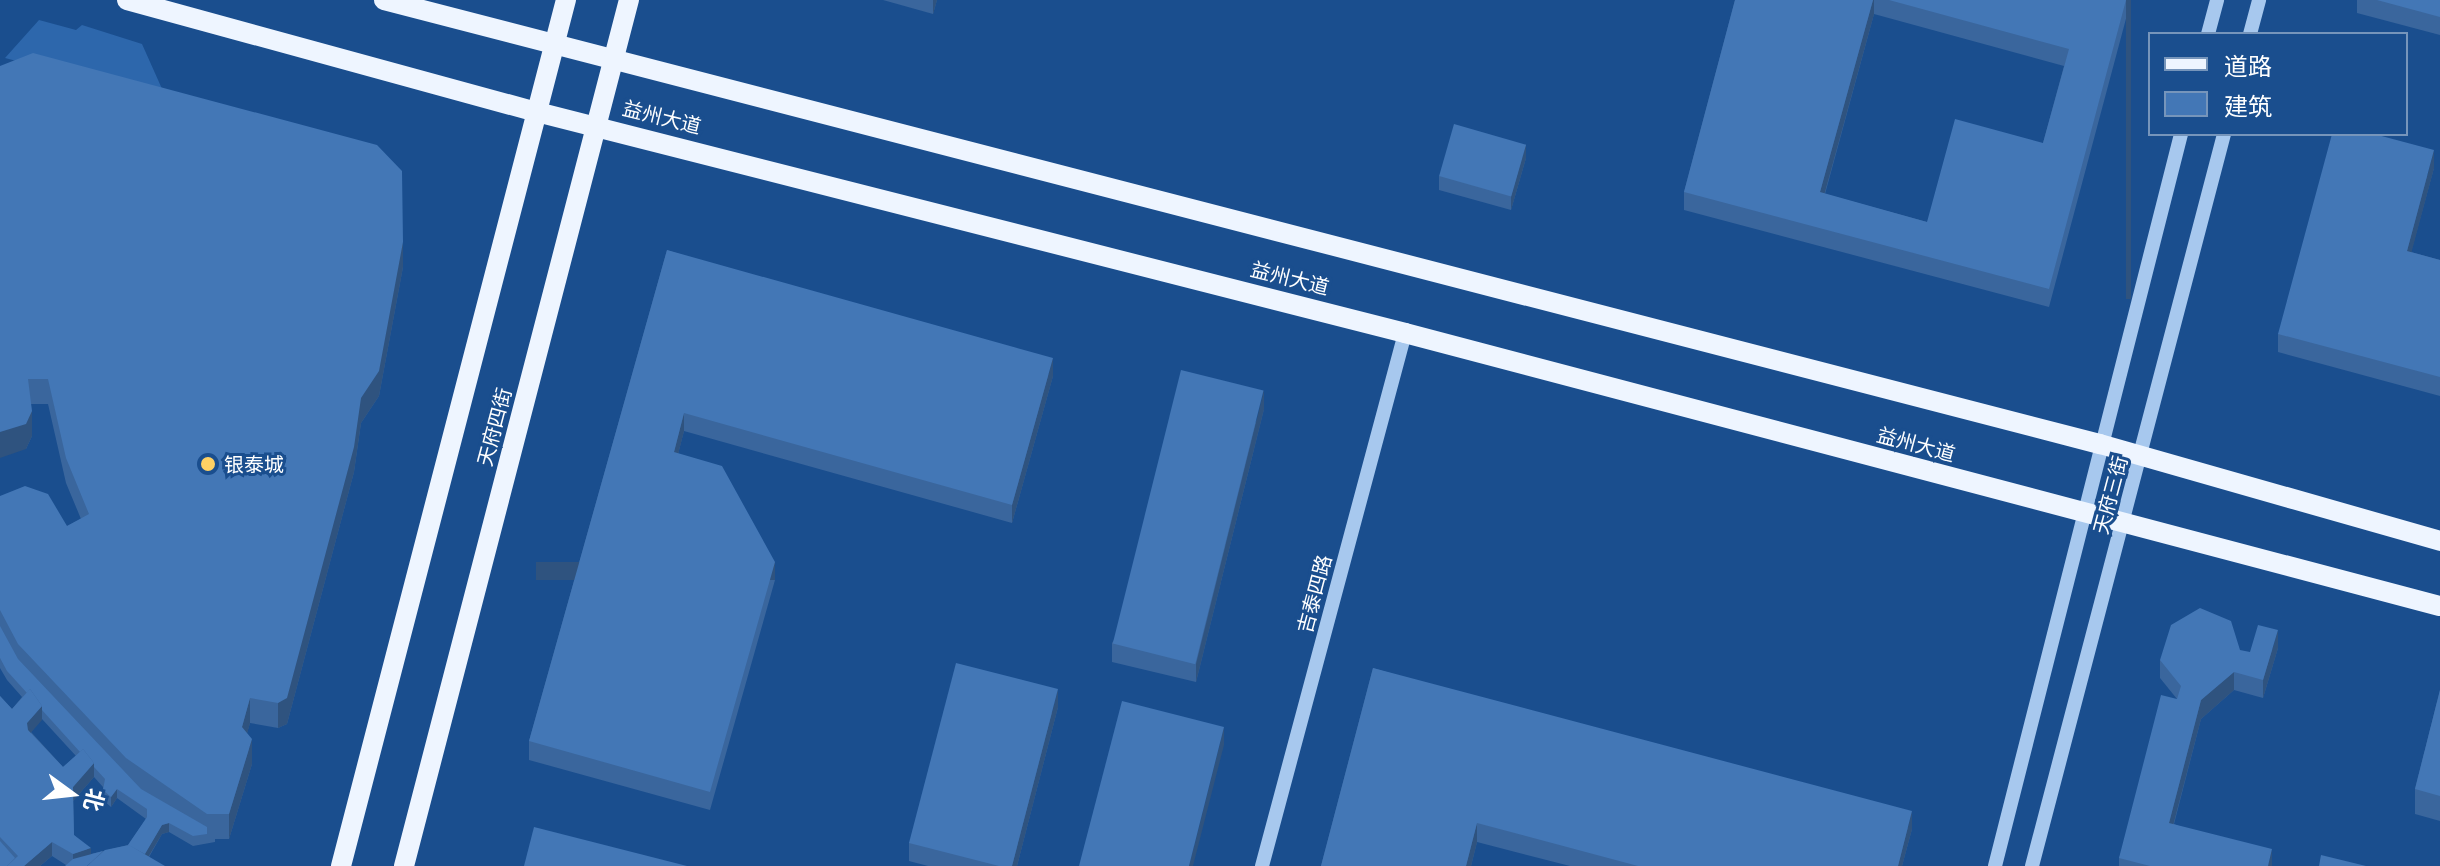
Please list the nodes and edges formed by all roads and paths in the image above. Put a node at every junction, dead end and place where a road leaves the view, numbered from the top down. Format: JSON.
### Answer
{"nodes":[{"id":1,"x":127,"y":0,"type":"edge"},
{"id":2,"x":384,"y":0,"type":"edge"},
{"id":3,"x":566,"y":0,"type":"edge"},
{"id":4,"x":629,"y":0,"type":"edge"},
{"id":5,"x":2217,"y":0,"type":"edge"},
{"id":6,"x":2259,"y":0,"type":"edge"},
{"id":7,"x":2209,"y":32,"type":"edge"},
{"id":8,"x":2251,"y":32,"type":"edge"},
{"id":9,"x":555,"y":41,"type":"junction"},
{"id":10,"x":615,"y":56,"type":"junction"},
{"id":11,"x":537,"y":112,"type":"junction"},
{"id":12,"x":597,"y":125,"type":"junction"},
{"id":13,"x":2180,"y":136,"type":"edge"},
{"id":14,"x":2223,"y":136,"type":"edge"},
{"id":15,"x":1405,"y":333,"type":"junction"},
{"id":16,"x":2100,"y":444,"type":"junction"},
{"id":17,"x":2141,"y":455,"type":"junction"},
{"id":18,"x":2081,"y":513,"type":"junction"},
{"id":19,"x":2124,"y":522,"type":"junction"},
{"id":20,"x":2440,"y":541,"type":"edge"},
{"id":21,"x":2440,"y":606,"type":"edge"},
{"id":22,"x":341,"y":866,"type":"edge"},
{"id":23,"x":404,"y":866,"type":"edge"},
{"id":24,"x":1262,"y":866,"type":"edge"},
{"id":25,"x":1995,"y":866,"type":"edge"},
{"id":26,"x":2032,"y":866,"type":"edge"}],
"edges":[{"from":1,"to":11,"type":"main road","name":"益州大道"},
{"from":2,"to":9,"type":"main road"},
{"from":3,"to":9,"type":"main road","name":"天府四街"},
{"from":4,"to":10,"type":"main road","name":"天府四街"},
{"from":5,"to":7,"type":"street"},
{"from":6,"to":8,"type":"street"},
{"from":9,"to":10,"type":"main road"},
{"from":9,"to":11,"type":"main road","name":"天府四街"},
{"from":10,"to":12,"type":"main road","name":"天府四街"},
{"from":10,"to":16,"type":"main road"},
{"from":11,"to":12,"type":"main road","name":"益州大道"},
{"from":11,"to":22,"type":"main road","name":"天府四街"},
{"from":12,"to":15,"type":"main road","name":"益州大道"},
{"from":12,"to":23,"type":"main road","name":"天府四街"},
{"from":13,"to":16,"type":"street","name":"天府三街"},
{"from":14,"to":17,"type":"street","name":"天府三街"},
{"from":15,"to":18,"type":"main road","name":"益州大道"},
{"from":15,"to":24,"type":"street","name":"吉泰四路"},
{"from":16,"to":17,"type":"main road"},
{"from":16,"to":18,"type":"street","name":"天府三街"},
{"from":17,"to":19,"type":"street","name":"天府三街"},
{"from":17,"to":20,"type":"main road"},
{"from":18,"to":19,"type":"main road","name":"益州大道"},
{"from":18,"to":25,"type":"street","name":"天府三街"},
{"from":19,"to":21,"type":"main road","name":"益州大道"},
{"from":19,"to":26,"type":"street","name":"天府三街"}]}
